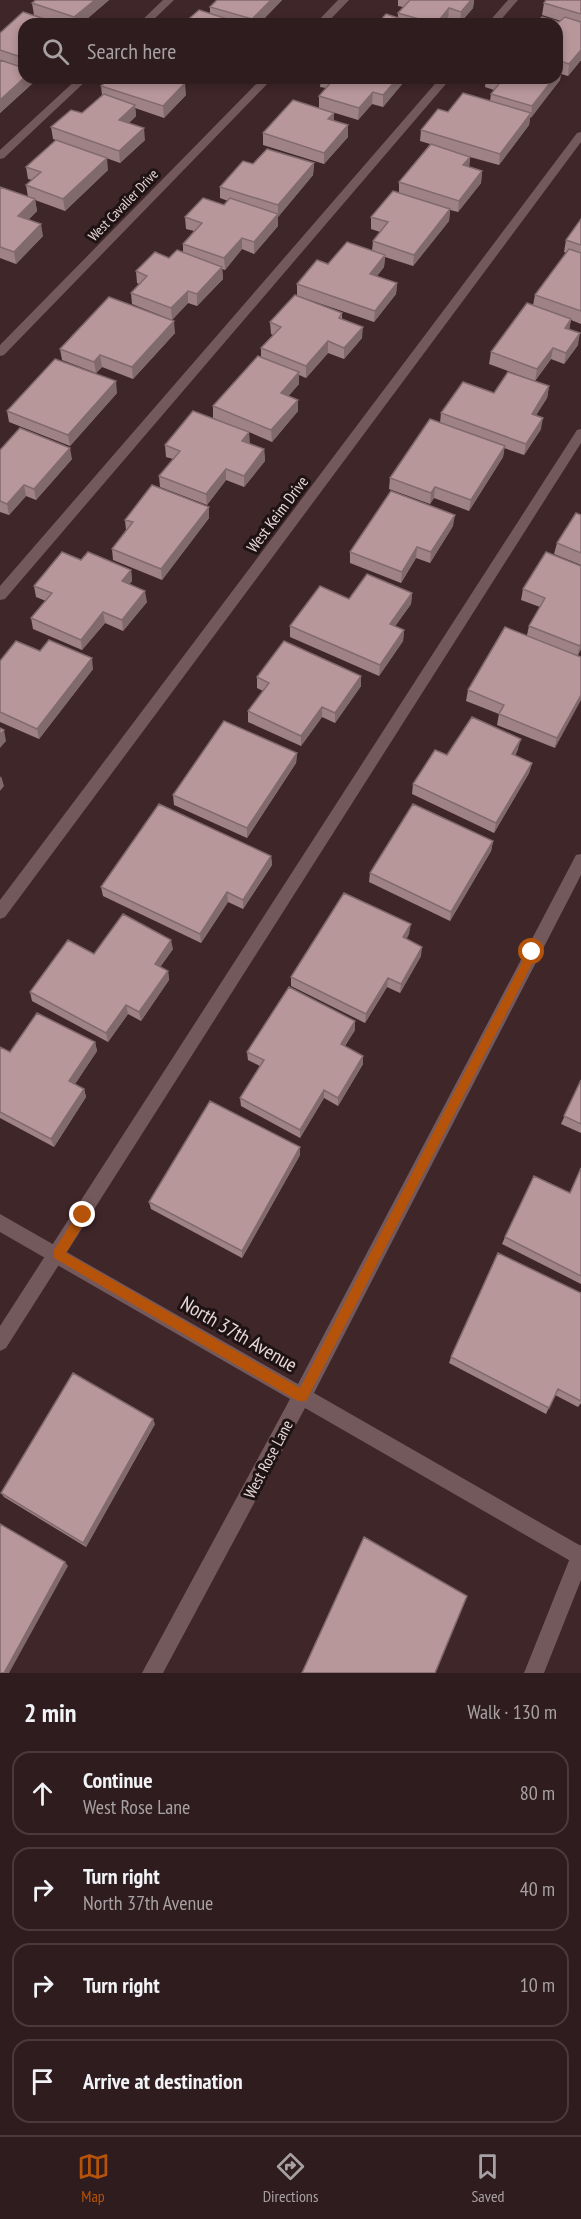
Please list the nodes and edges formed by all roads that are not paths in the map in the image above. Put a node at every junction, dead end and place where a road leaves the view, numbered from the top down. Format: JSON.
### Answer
{"nodes":[{"id":1,"x":169,"y":0,"type":"edge"},
{"id":2,"x":344,"y":0,"type":"edge"},
{"id":3,"x":513,"y":0,"type":"edge"},
{"id":4,"x":150,"y":18,"type":"edge"},
{"id":5,"x":326,"y":18,"type":"edge"},
{"id":6,"x":497,"y":18,"type":"edge"},
{"id":7,"x":78,"y":84,"type":"edge"},
{"id":8,"x":261,"y":84,"type":"edge"},
{"id":9,"x":441,"y":84,"type":"edge"},
{"id":10,"x":581,"y":135,"type":"edge"},
{"id":11,"x":0,"y":156,"type":"edge"},
{"id":12,"x":0,"y":352,"type":"edge"},
{"id":13,"x":581,"y":433,"type":"edge"},
{"id":14,"x":0,"y":595,"type":"edge"},
{"id":15,"x":581,"y":860,"type":"edge"},
{"id":16,"x":0,"y":912,"type":"edge"},
{"id":17,"x":0,"y":1222,"type":"edge"},
{"id":18,"x":58,"y":1254,"type":"junction"},
{"id":19,"x":0,"y":1342,"type":"edge"},
{"id":20,"x":302,"y":1396,"type":"junction"},
{"id":21,"x":581,"y":1556,"type":"edge"},
{"id":22,"x":152,"y":1673,"type":"edge"},
{"id":23,"x":534,"y":1673,"type":"edge"}],
"edges":[{"from":1,"to":4,"type":"street"},
{"from":2,"to":5,"type":"street"},
{"from":3,"to":6,"type":"street"},
{"from":7,"to":11,"type":"street"},
{"from":8,"to":12,"type":"street","name":"West Cavalier Drive"},
{"from":9,"to":14,"type":"street"},
{"from":10,"to":16,"type":"street","name":"West Keim Drive"},
{"from":13,"to":18,"type":"street"},
{"from":15,"to":20,"type":"street","name":"West Rose Lane"},
{"from":17,"to":18,"type":"street","name":"North 37th Avenue"},
{"from":18,"to":19,"type":"street"},
{"from":18,"to":20,"type":"street","name":"North 37th Avenue"},
{"from":20,"to":21,"type":"street","name":"North 37th Avenue"},
{"from":20,"to":22,"type":"street","name":"West Rose Lane"},
{"from":21,"to":23,"type":"street"}]}
